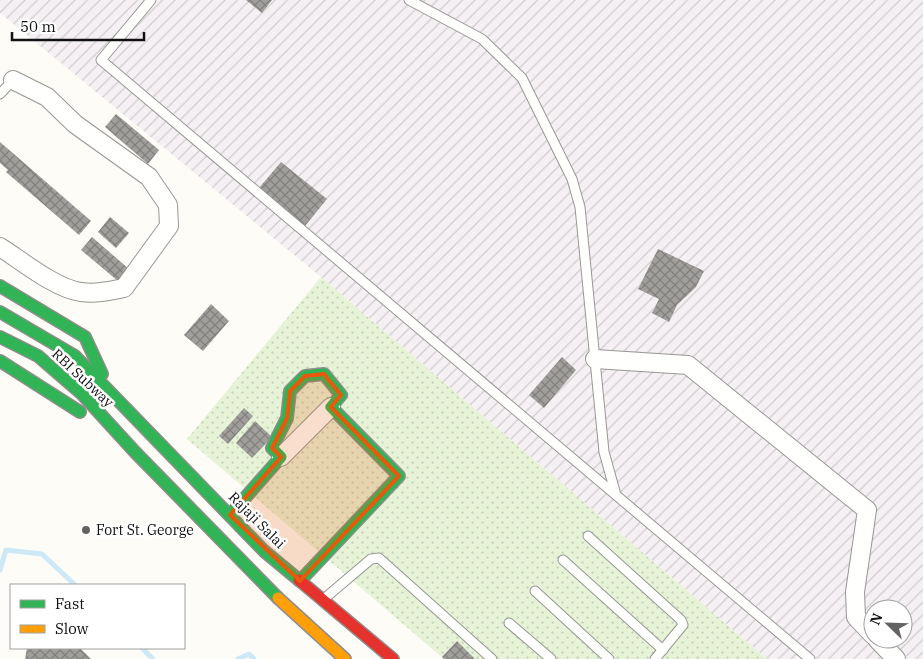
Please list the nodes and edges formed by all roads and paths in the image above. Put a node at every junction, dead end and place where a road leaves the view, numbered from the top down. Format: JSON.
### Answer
{"nodes":[{"id":1,"x":151,"y":0,"type":"edge"},
{"id":2,"x":409,"y":0,"type":"edge"},
{"id":3,"x":13,"y":80,"type":"joint"},
{"id":4,"x":0,"y":94,"type":"edge"},
{"id":5,"x":0,"y":247,"type":"edge"},
{"id":6,"x":0,"y":286,"type":"edge"},
{"id":7,"x":0,"y":312,"type":"edge"},
{"id":8,"x":0,"y":337,"type":"edge"},
{"id":9,"x":595,"y":359,"type":"junction"},
{"id":10,"x":0,"y":361,"type":"edge"},
{"id":11,"x":110,"y":390,"type":"junction"},
{"id":12,"x":331,"y":407,"type":"junction"},
{"id":13,"x":136,"y":452,"type":"junction"},
{"id":14,"x":281,"y":457,"type":"junction"},
{"id":15,"x":616,"y":495,"type":"junction"},
{"id":16,"x":230,"y":515,"type":"junction"},
{"id":17,"x":588,"y":536,"type":"dead end"},
{"id":18,"x":563,"y":560,"type":"dead end"},
{"id":19,"x":300,"y":581,"type":"junction"},
{"id":20,"x":535,"y":591,"type":"dead end"},
{"id":21,"x":323,"y":600,"type":"junction"},
{"id":22,"x":509,"y":623,"type":"dead end"},
{"id":23,"x":863,"y":624,"type":"edge"},
{"id":24,"x":886,"y":649,"type":"edge"},
{"id":25,"x":663,"y":650,"type":"junction"},
{"id":26,"x":345,"y":659,"type":"edge"},
{"id":27,"x":393,"y":659,"type":"edge"},
{"id":28,"x":492,"y":659,"type":"edge"},
{"id":29,"x":551,"y":659,"type":"edge"},
{"id":30,"x":609,"y":659,"type":"edge"},
{"id":31,"x":655,"y":659,"type":"edge"},
{"id":32,"x":810,"y":659,"type":"edge"},
{"id":33,"x":896,"y":659,"type":"edge"}],
"edges":[{"from":1,"to":15,"type":"lane"},
{"from":2,"to":9,"type":"lane"},
{"from":3,"to":4,"type":"lane"},
{"from":3,"to":5,"type":"street"},
{"from":6,"to":11,"type":"main road"},
{"from":7,"to":11,"type":"main road","name":"RBI Subway"},
{"from":8,"to":13,"type":"main road","name":"RBI Subway"},
{"from":9,"to":15,"type":"lane"},
{"from":9,"to":23,"type":"street"},
{"from":10,"to":13,"type":"main road"},
{"from":11,"to":16,"type":"main road","name":"Rajaji Salai"},
{"from":12,"to":14,"type":"street"},
{"from":12,"to":14,"type":"main road"},
{"from":12,"to":19,"type":"main road"},
{"from":13,"to":26,"type":"main road"},
{"from":14,"to":16,"type":"main road"},
{"from":15,"to":32,"type":"lane"},
{"from":16,"to":19,"type":"main road","name":"Rajaji Salai"},
{"from":17,"to":25,"type":"lane"},
{"from":18,"to":25,"type":"lane"},
{"from":19,"to":21,"type":"main road","name":"Rajaji Salai"},
{"from":20,"to":30,"type":"lane"},
{"from":21,"to":27,"type":"main road","name":"Rajaji Salai"},
{"from":21,"to":28,"type":"lane"},
{"from":22,"to":29,"type":"lane"},
{"from":24,"to":33,"type":"street"},
{"from":25,"to":31,"type":"lane"}]}
